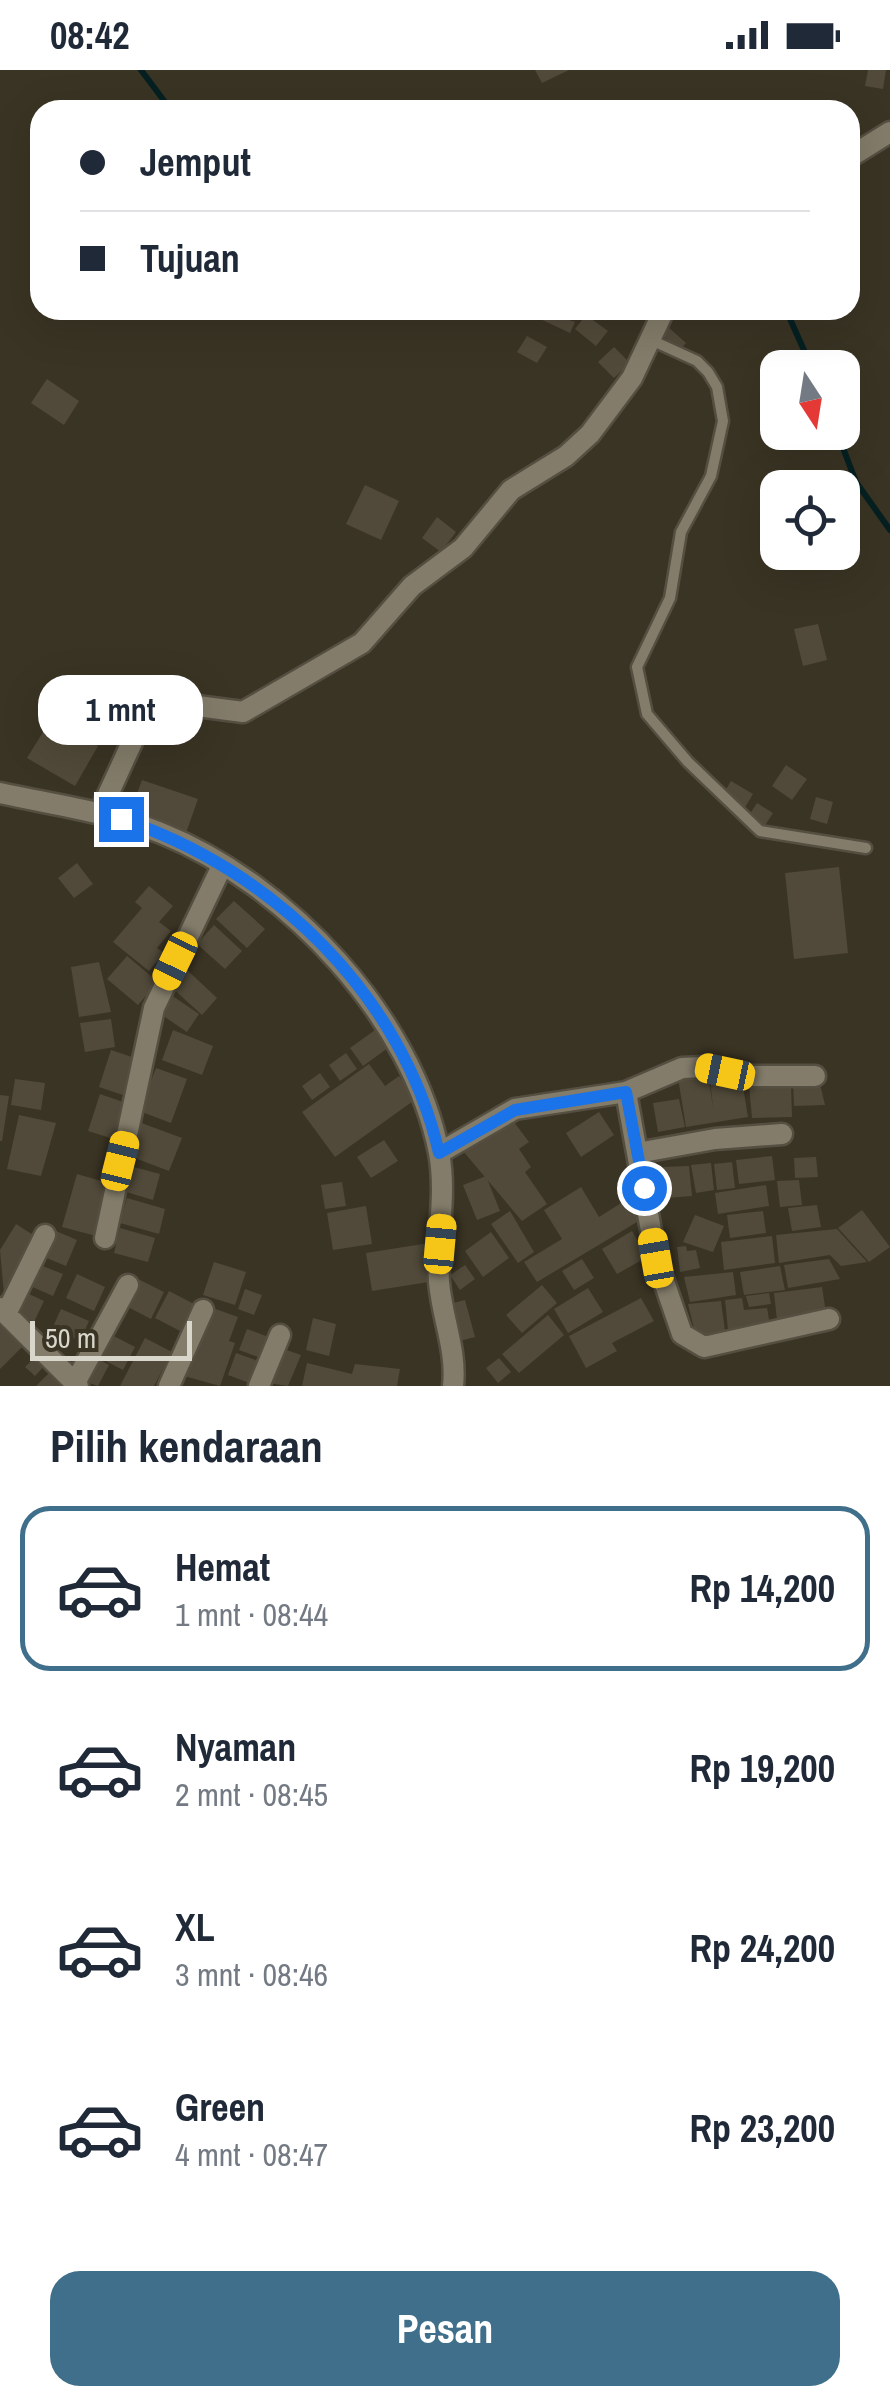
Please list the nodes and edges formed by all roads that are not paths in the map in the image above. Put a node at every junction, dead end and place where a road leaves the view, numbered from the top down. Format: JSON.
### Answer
{"nodes":[{"id":1,"x":890,"y":132,"type":"edge"},
{"id":2,"x":860,"y":150,"type":"edge"},
{"id":3,"x":659,"y":320,"type":"edge"},
{"id":4,"x":650,"y":340,"type":"junction"},
{"id":5,"x":0,"y":794,"type":"edge"},
{"id":6,"x":100,"y":812,"type":"junction"},
{"id":7,"x":866,"y":848,"type":"dead end"},
{"id":8,"x":222,"y":866,"type":"junction"},
{"id":9,"x":815,"y":1076,"type":"dead end"},
{"id":10,"x":626,"y":1092,"type":"junction"},
{"id":11,"x":782,"y":1134,"type":"dead end"},
{"id":12,"x":439,"y":1153,"type":"junction"},
{"id":13,"x":637,"y":1153,"type":"junction"},
{"id":14,"x":45,"y":1235,"type":"dead end"},
{"id":15,"x":105,"y":1238,"type":"dead end"},
{"id":16,"x":128,"y":1285,"type":"dead end"},
{"id":17,"x":202,"y":1310,"type":"dead end"},
{"id":18,"x":3,"y":1312,"type":"edge"},
{"id":19,"x":829,"y":1320,"type":"dead end"},
{"id":20,"x":280,"y":1336,"type":"dead end"},
{"id":21,"x":77,"y":1384,"type":"edge"},
{"id":22,"x":169,"y":1386,"type":"edge"},
{"id":23,"x":259,"y":1386,"type":"edge"},
{"id":24,"x":452,"y":1386,"type":"edge"}],
"edges":[{"from":1,"to":2,"type":"street"},
{"from":3,"to":4,"type":"street"},
{"from":4,"to":6,"type":"street"},
{"from":4,"to":7,"type":"lane"},
{"from":5,"to":6,"type":"street"},
{"from":6,"to":8,"type":"street"},
{"from":8,"to":12,"type":"street"},
{"from":8,"to":15,"type":"street"},
{"from":9,"to":10,"type":"street"},
{"from":10,"to":12,"type":"street"},
{"from":10,"to":13,"type":"street"},
{"from":11,"to":13,"type":"street"},
{"from":12,"to":24,"type":"street"},
{"from":13,"to":19,"type":"street"},
{"from":14,"to":18,"type":"street"},
{"from":16,"to":21,"type":"street"},
{"from":17,"to":22,"type":"street"},
{"from":18,"to":21,"type":"street"},
{"from":20,"to":23,"type":"street"}]}
